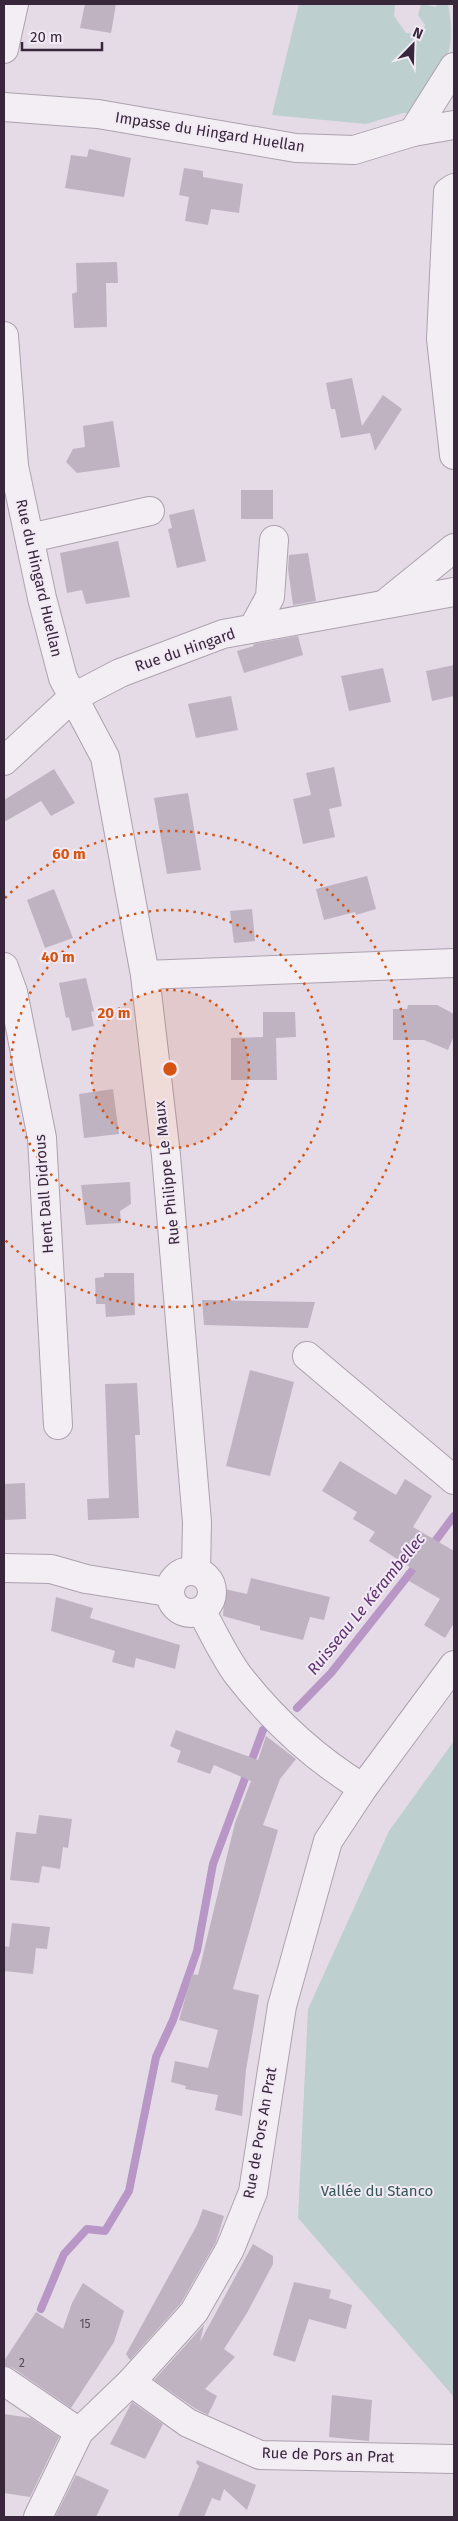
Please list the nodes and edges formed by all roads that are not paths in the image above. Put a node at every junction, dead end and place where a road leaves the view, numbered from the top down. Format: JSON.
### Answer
{"nodes":[{"id":1,"x":14,"y":4,"type":"edge"},
{"id":2,"x":4,"y":49,"type":"edge"},
{"id":3,"x":454,"y":67,"type":"edge"},
{"id":4,"x":4,"y":106,"type":"edge"},
{"id":5,"x":454,"y":125,"type":"edge"},
{"id":6,"x":413,"y":132,"type":"junction"},
{"id":7,"x":454,"y":188,"type":"edge"},
{"id":8,"x":4,"y":336,"type":"edge"},
{"id":9,"x":454,"y":455,"type":"edge"},
{"id":10,"x":9,"y":468,"type":"edge"},
{"id":11,"x":150,"y":511,"type":"dead end"},
{"id":12,"x":30,"y":538,"type":"junction"},
{"id":13,"x":274,"y":540,"type":"dead end"},
{"id":14,"x":454,"y":548,"type":"edge"},
{"id":15,"x":454,"y":592,"type":"edge"},
{"id":16,"x":385,"y":604,"type":"junction"},
{"id":17,"x":254,"y":628,"type":"junction"},
{"id":18,"x":72,"y":698,"type":"junction"},
{"id":19,"x":4,"y":761,"type":"edge"},
{"id":20,"x":454,"y":963,"type":"edge"},
{"id":21,"x":4,"y":967,"type":"edge"},
{"id":22,"x":145,"y":975,"type":"junction"},
{"id":23,"x":307,"y":1356,"type":"dead end"},
{"id":24,"x":58,"y":1425,"type":"dead end"},
{"id":25,"x":454,"y":1480,"type":"edge"},
{"id":26,"x":4,"y":1568,"type":"edge"},
{"id":27,"x":196,"y":1571,"type":"junction"},
{"id":28,"x":168,"y":1592,"type":"junction"},
{"id":29,"x":202,"y":1612,"type":"junction"},
{"id":30,"x":454,"y":1665,"type":"edge"},
{"id":31,"x":363,"y":1788,"type":"junction"},
{"id":32,"x":4,"y":2381,"type":"edge"},
{"id":33,"x":131,"y":2382,"type":"junction"},
{"id":34,"x":79,"y":2432,"type":"junction"},
{"id":35,"x":454,"y":2459,"type":"edge"},
{"id":36,"x":38,"y":2517,"type":"edge"}],
"edges":[{"from":1,"to":2,"type":"street"},
{"from":3,"to":6,"type":"street"},
{"from":4,"to":6,"type":"street","name":"Impasse du Hingard Huellan"},
{"from":5,"to":6,"type":"street","name":"Impasse du Hingard Huellan"},
{"from":7,"to":9,"type":"street"},
{"from":8,"to":10,"type":"street","name":"Rue du Hingard Huellan"},
{"from":10,"to":12,"type":"street","name":"Rue du Hingard Huellan"},
{"from":11,"to":12,"type":"street"},
{"from":12,"to":18,"type":"street","name":"Rue du Hingard Huellan"},
{"from":13,"to":17,"type":"street"},
{"from":14,"to":16,"type":"street"},
{"from":15,"to":16,"type":"street","name":"Rue du Hingard"},
{"from":16,"to":17,"type":"street","name":"Rue du Hingard"},
{"from":17,"to":18,"type":"street","name":"Rue du Hingard"},
{"from":18,"to":19,"type":"street","name":"Rue du Hingard"},
{"from":18,"to":22,"type":"street","name":"Rue Philippe Le Maux"},
{"from":20,"to":22,"type":"street"},
{"from":21,"to":24,"type":"street","name":"Hent Dall Didrous"},
{"from":22,"to":27,"type":"street","name":"Rue Philippe Le Maux"},
{"from":23,"to":25,"type":"street"},
{"from":26,"to":28,"type":"street"},
{"from":27,"to":28,"type":"street"},
{"from":27,"to":29,"type":"street"},
{"from":28,"to":29,"type":"street"},
{"from":29,"to":31,"type":"street"},
{"from":30,"to":31,"type":"street","name":"Rue de Pors An Prat"},
{"from":31,"to":33,"type":"street","name":"Rue de Pors An Prat"},
{"from":32,"to":34,"type":"street"},
{"from":33,"to":34,"type":"street","name":"Rue de Pors An Prat"},
{"from":33,"to":35,"type":"street","name":"Rue de Pors an Prat"},
{"from":34,"to":36,"type":"street","name":"Rue de Pors An Prat"}]}
